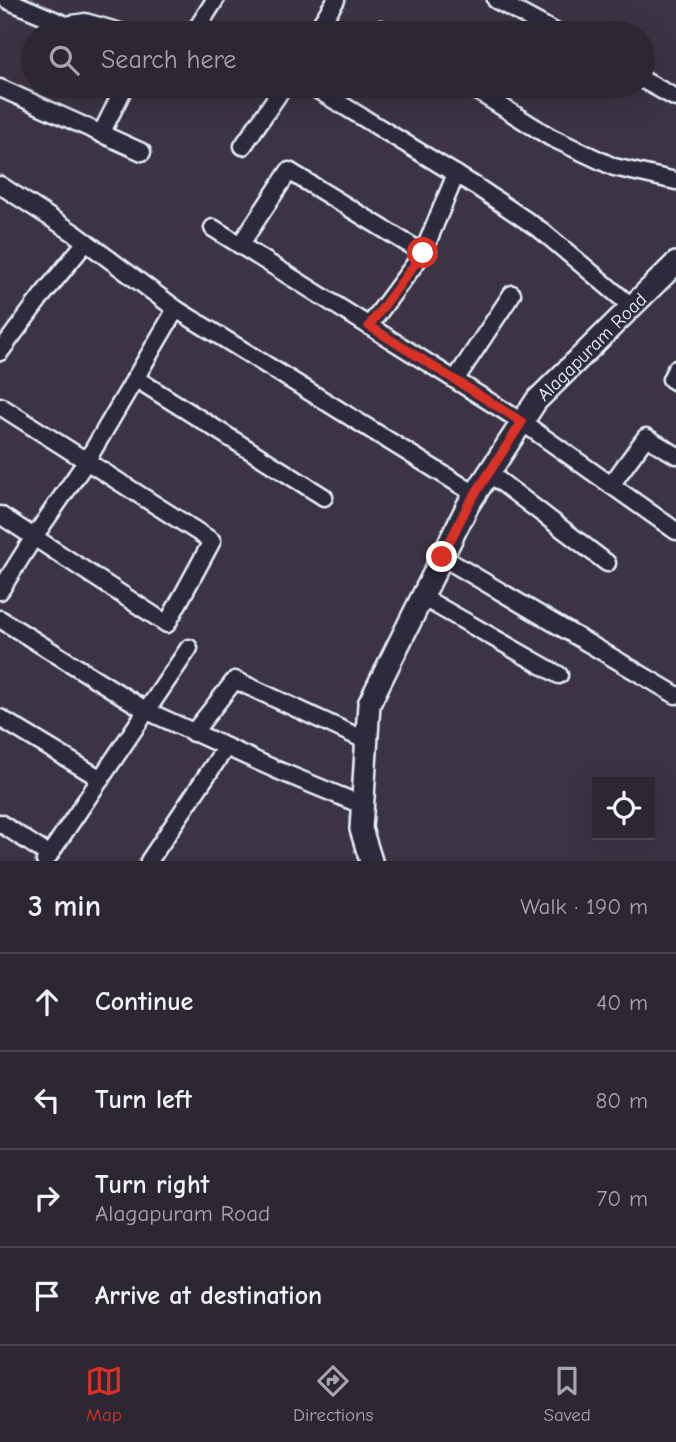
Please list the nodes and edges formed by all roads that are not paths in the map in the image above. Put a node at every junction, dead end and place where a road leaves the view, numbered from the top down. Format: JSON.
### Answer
{"nodes":[{"id":1,"x":7,"y":0,"type":"edge"},
{"id":2,"x":215,"y":0,"type":"edge"},
{"id":3,"x":336,"y":0,"type":"edge"},
{"id":4,"x":496,"y":0,"type":"edge"},
{"id":5,"x":57,"y":21,"type":"edge"},
{"id":6,"x":202,"y":21,"type":"edge"},
{"id":7,"x":323,"y":21,"type":"edge"},
{"id":8,"x":535,"y":21,"type":"edge"},
{"id":9,"x":655,"y":87,"type":"edge"},
{"id":10,"x":0,"y":88,"type":"edge"},
{"id":11,"x":21,"y":98,"type":"edge"},
{"id":12,"x":22,"y":98,"type":"edge"},
{"id":13,"x":119,"y":98,"type":"edge"},
{"id":14,"x":276,"y":98,"type":"edge"},
{"id":15,"x":331,"y":98,"type":"edge"},
{"id":16,"x":489,"y":98,"type":"edge"},
{"id":17,"x":676,"y":98,"type":"edge"},
{"id":18,"x":101,"y":134,"type":"junction"},
{"id":19,"x":243,"y":146,"type":"dead end"},
{"id":20,"x":142,"y":152,"type":"dead end"},
{"id":21,"x":456,"y":174,"type":"junction"},
{"id":22,"x":676,"y":181,"type":"edge"},
{"id":23,"x":1,"y":188,"type":"edge"},
{"id":24,"x":213,"y":228,"type":"dead end"},
{"id":25,"x":86,"y":242,"type":"junction"},
{"id":26,"x":240,"y":244,"type":"junction"},
{"id":27,"x":423,"y":253,"type":"junction"},
{"id":28,"x":676,"y":263,"type":"edge"},
{"id":29,"x":512,"y":295,"type":"dead end"},
{"id":30,"x":631,"y":306,"type":"junction"},
{"id":31,"x":176,"y":309,"type":"junction"},
{"id":32,"x":369,"y":326,"type":"junction"},
{"id":33,"x":0,"y":352,"type":"edge"},
{"id":34,"x":676,"y":369,"type":"edge"},
{"id":35,"x":135,"y":378,"type":"junction"},
{"id":36,"x":455,"y":380,"type":"junction"},
{"id":37,"x":676,"y":382,"type":"edge"},
{"id":38,"x":0,"y":406,"type":"edge"},
{"id":39,"x":522,"y":422,"type":"junction"},
{"id":40,"x":676,"y":455,"type":"edge"},
{"id":41,"x":86,"y":462,"type":"junction"},
{"id":42,"x":489,"y":472,"type":"junction"},
{"id":43,"x":611,"y":485,"type":"junction"},
{"id":44,"x":475,"y":494,"type":"junction"},
{"id":45,"x":324,"y":497,"type":"dead end"},
{"id":46,"x":0,"y":515,"type":"edge"},
{"id":47,"x":676,"y":531,"type":"edge"},
{"id":48,"x":34,"y":537,"type":"junction"},
{"id":49,"x":442,"y":557,"type":"junction"},
{"id":50,"x":607,"y":563,"type":"dead end"},
{"id":51,"x":0,"y":591,"type":"edge"},
{"id":52,"x":422,"y":597,"type":"junction"},
{"id":53,"x":0,"y":619,"type":"edge"},
{"id":54,"x":189,"y":649,"type":"dead end"},
{"id":55,"x":559,"y":675,"type":"dead end"},
{"id":56,"x":676,"y":695,"type":"edge"},
{"id":57,"x":147,"y":711,"type":"junction"},
{"id":58,"x":0,"y":718,"type":"edge"},
{"id":59,"x":193,"y":733,"type":"junction"},
{"id":60,"x":367,"y":741,"type":"junction"},
{"id":61,"x":226,"y":747,"type":"junction"},
{"id":62,"x":101,"y":779,"type":"junction"},
{"id":63,"x":362,"y":805,"type":"junction"},
{"id":64,"x":0,"y":822,"type":"edge"},
{"id":65,"x":47,"y":858,"type":"edge"},
{"id":66,"x":149,"y":861,"type":"edge"},
{"id":67,"x":371,"y":861,"type":"edge"}],
"edges":[{"from":1,"to":5,"type":"street"},
{"from":2,"to":6,"type":"street"},
{"from":3,"to":7,"type":"street"},
{"from":4,"to":8,"type":"street"},
{"from":9,"to":17,"type":"street"},
{"from":10,"to":11,"type":"street"},
{"from":12,"to":18,"type":"street"},
{"from":13,"to":18,"type":"street"},
{"from":14,"to":19,"type":"street"},
{"from":15,"to":21,"type":"street"},
{"from":16,"to":22,"type":"street"},
{"from":18,"to":20,"type":"street"},
{"from":21,"to":27,"type":"street"},
{"from":21,"to":30,"type":"street"},
{"from":23,"to":25,"type":"street"},
{"from":24,"to":26,"type":"street"},
{"from":25,"to":31,"type":"street"},
{"from":25,"to":33,"type":"street"},
{"from":26,"to":27,"type":"street"},
{"from":26,"to":32,"type":"street"},
{"from":27,"to":32,"type":"street"},
{"from":28,"to":30,"type":"main road","name":"Alagapuram Road"},
{"from":29,"to":36,"type":"street"},
{"from":30,"to":39,"type":"main road","name":"Alagapuram Road"},
{"from":31,"to":35,"type":"street"},
{"from":31,"to":44,"type":"street"},
{"from":32,"to":36,"type":"street"},
{"from":34,"to":37,"type":"street"},
{"from":35,"to":41,"type":"street"},
{"from":35,"to":45,"type":"street"},
{"from":36,"to":39,"type":"street"},
{"from":38,"to":41,"type":"street"},
{"from":39,"to":42,"type":"main road","name":"Alagapuram Road"},
{"from":39,"to":43,"type":"street"},
{"from":40,"to":43,"type":"street"},
{"from":41,"to":48,"type":"street"},
{"from":41,"to":48,"type":"street"},
{"from":42,"to":44,"type":"main road","name":"Alagapuram Road"},
{"from":42,"to":50,"type":"street"},
{"from":43,"to":47,"type":"street"},
{"from":44,"to":49,"type":"main road","name":"Alagapuram Road"},
{"from":46,"to":48,"type":"street"},
{"from":48,"to":51,"type":"street"},
{"from":49,"to":52,"type":"main road","name":"Alagapuram Road"},
{"from":49,"to":56,"type":"street"},
{"from":52,"to":55,"type":"street"},
{"from":52,"to":60,"type":"main road","name":"Alagapuram Road"},
{"from":53,"to":57,"type":"street"},
{"from":54,"to":57,"type":"street"},
{"from":57,"to":59,"type":"street"},
{"from":57,"to":62,"type":"street"},
{"from":58,"to":62,"type":"street"},
{"from":59,"to":60,"type":"street"},
{"from":59,"to":61,"type":"street"},
{"from":60,"to":63,"type":"main road","name":"Alagapuram Road"},
{"from":61,"to":63,"type":"street"},
{"from":61,"to":66,"type":"street"},
{"from":62,"to":65,"type":"street"},
{"from":63,"to":67,"type":"main road","name":"Alagapuram Road"},
{"from":64,"to":65,"type":"street"}]}
